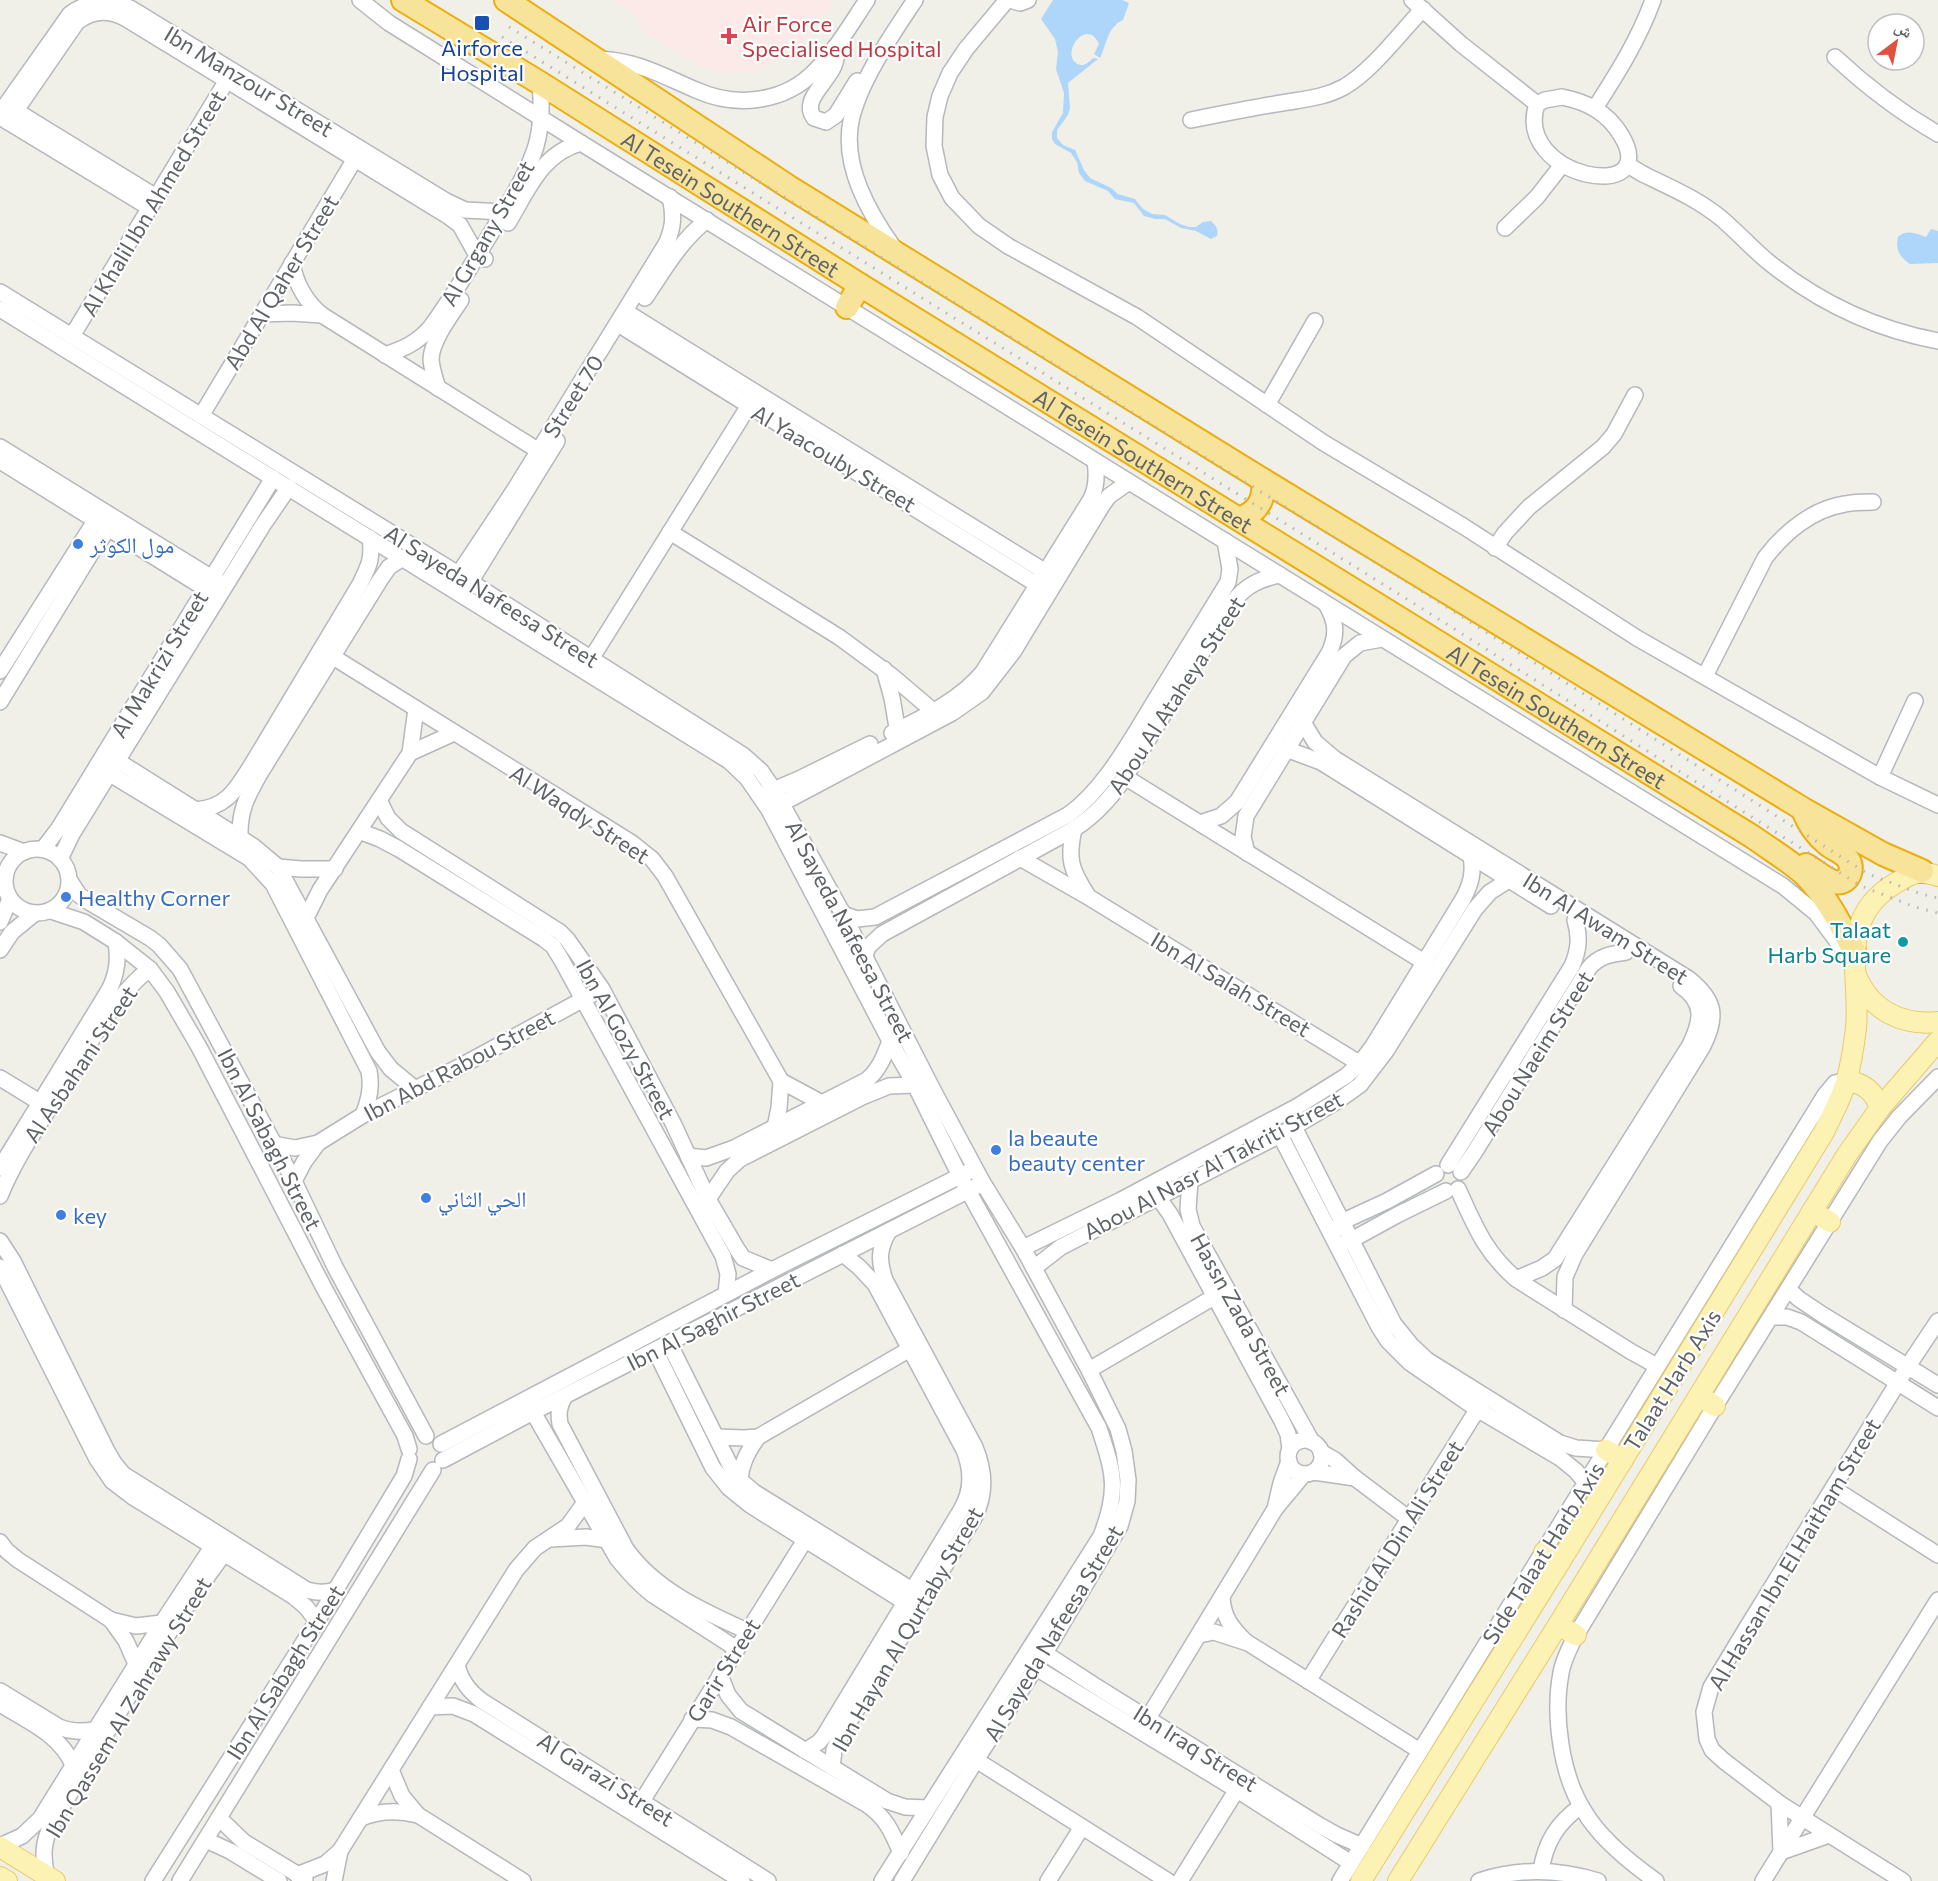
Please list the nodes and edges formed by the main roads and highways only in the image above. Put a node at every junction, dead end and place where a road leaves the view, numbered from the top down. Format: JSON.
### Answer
{"nodes":[{"id":1,"x":403,"y":0,"type":"edge"},
{"id":2,"x":506,"y":0,"type":"edge"},
{"id":3,"x":860,"y":285,"type":"junction"},
{"id":4,"x":847,"y":307,"type":"road end"},
{"id":5,"x":1263,"y":480,"type":"junction"},
{"id":6,"x":1239,"y":519,"type":"junction"},
{"id":7,"x":1803,"y":809,"type":"junction"},
{"id":8,"x":1787,"y":861,"type":"junction"},
{"id":9,"x":1930,"y":873,"type":"edge"},
{"id":10,"x":1854,"y":963,"type":"junction"},
{"id":11,"x":1938,"y":1022,"type":"edge"},
{"id":12,"x":1938,"y":1041,"type":"edge"},
{"id":13,"x":1846,"y":1081,"type":"junction"},
{"id":14,"x":1880,"y":1108,"type":"junction"},
{"id":15,"x":1812,"y":1211,"type":"junction"},
{"id":16,"x":1830,"y":1222,"type":"road end"},
{"id":17,"x":1558,"y":1625,"type":"junction"},
{"id":18,"x":1576,"y":1635,"type":"road end"},
{"id":19,"x":1450,"y":1741,"type":"junction"},
{"id":20,"x":1476,"y":1756,"type":"junction"},
{"id":21,"x":1428,"y":1775,"type":"junction"},
{"id":22,"x":1454,"y":1793,"type":"junction"},
{"id":23,"x":0,"y":1846,"type":"edge"},
{"id":24,"x":51,"y":1879,"type":"edge"},
{"id":25,"x":1361,"y":1881,"type":"edge"},
{"id":26,"x":1398,"y":1881,"type":"edge"}],
"edges":[{"from":1,"to":3,"type":"highway","name":"Al Tesein Southern Street"},
{"from":2,"to":5,"type":"highway","name":"Al Tesein Southern Street"},
{"from":3,"to":4,"type":"highway"},
{"from":3,"to":6,"type":"highway","name":"Al Tesein Southern Street"},
{"from":5,"to":6,"type":"highway"},
{"from":5,"to":7,"type":"highway","name":"Al Tesein Southern Street"},
{"from":6,"to":8,"type":"highway","name":"Al Tesein Southern Street"},
{"from":7,"to":8,"type":"highway"},
{"from":7,"to":9,"type":"highway","name":"Al Tesein Southern Street"},
{"from":8,"to":10,"type":"highway","name":"Al Tesein Southern Street"},
{"from":9,"to":10,"type":"main road","name":"Talaat Harb Axis"},
{"from":10,"to":11,"type":"main road","name":"Al Tesein Southern Street"},
{"from":10,"to":13,"type":"main road","name":"Talaat Harb Axis"},
{"from":12,"to":14,"type":"main road","name":"Talaat Harb Axis"},
{"from":13,"to":14,"type":"main road"},
{"from":13,"to":19,"type":"main road","name":"Talaat Harb Axis"},
{"from":14,"to":15,"type":"main road","name":"Talaat Harb Axis"},
{"from":15,"to":16,"type":"main road"},
{"from":15,"to":17,"type":"main road","name":"Talaat Harb Axis"},
{"from":17,"to":18,"type":"main road"},
{"from":17,"to":20,"type":"main road","name":"Talaat Harb Axis"},
{"from":19,"to":20,"type":"main road"},
{"from":19,"to":21,"type":"main road","name":"Talaat Harb Axis"},
{"from":20,"to":22,"type":"main road","name":"Talaat Harb Axis"},
{"from":21,"to":22,"type":"main road"},
{"from":21,"to":25,"type":"main road","name":"Talaat Harb Axis"},
{"from":22,"to":26,"type":"main road","name":"Talaat Harb Axis"},
{"from":23,"to":24,"type":"main road"}]}
